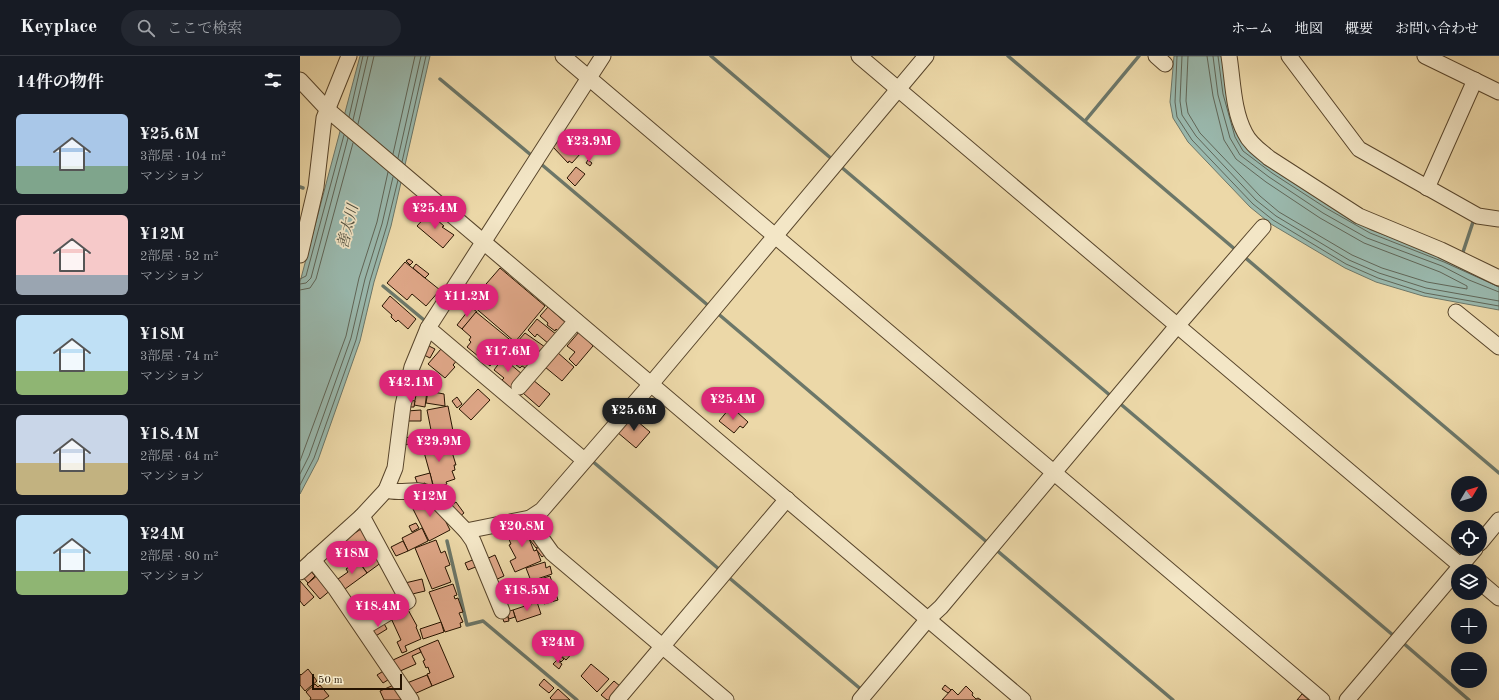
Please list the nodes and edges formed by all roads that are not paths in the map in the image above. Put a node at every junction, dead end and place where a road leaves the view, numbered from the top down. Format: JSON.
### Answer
{"nodes":[{"id":1,"x":349,"y":56,"type":"edge"},
{"id":2,"x":563,"y":56,"type":"edge"},
{"id":3,"x":603,"y":56,"type":"edge"},
{"id":4,"x":859,"y":56,"type":"edge"},
{"id":5,"x":926,"y":56,"type":"edge"},
{"id":6,"x":1229,"y":56,"type":"edge"},
{"id":7,"x":1289,"y":56,"type":"edge"},
{"id":8,"x":1425,"y":56,"type":"edge"},
{"id":9,"x":589,"y":78,"type":"junction"},
{"id":10,"x":300,"y":80,"type":"edge"},
{"id":11,"x":1475,"y":80,"type":"junction"},
{"id":12,"x":898,"y":89,"type":"junction"},
{"id":13,"x":1499,"y":92,"type":"edge"},
{"id":14,"x":332,"y":114,"type":"junction"},
{"id":15,"x":1427,"y":188,"type":"junction"},
{"id":16,"x":1499,"y":219,"type":"edge"},
{"id":17,"x":1263,"y":227,"type":"dead end"},
{"id":18,"x":774,"y":236,"type":"junction"},
{"id":19,"x":484,"y":244,"type":"junction"},
{"id":20,"x":300,"y":256,"type":"edge"},
{"id":21,"x":1499,"y":278,"type":"edge"},
{"id":22,"x":1456,"y":312,"type":"dead end"},
{"id":23,"x":576,"y":321,"type":"junction"},
{"id":24,"x":1177,"y":326,"type":"junction"},
{"id":25,"x":428,"y":328,"type":"junction"},
{"id":26,"x":1499,"y":347,"type":"edge"},
{"id":27,"x":651,"y":384,"type":"junction"},
{"id":28,"x":519,"y":387,"type":"dead end"},
{"id":29,"x":584,"y":460,"type":"junction"},
{"id":30,"x":1053,"y":472,"type":"junction"},
{"id":31,"x":386,"y":490,"type":"junction"},
{"id":32,"x":786,"y":499,"type":"junction"},
{"id":33,"x":362,"y":516,"type":"junction"},
{"id":34,"x":530,"y":518,"type":"junction"},
{"id":35,"x":1499,"y":520,"type":"edge"},
{"id":36,"x":466,"y":531,"type":"junction"},
{"id":37,"x":1487,"y":535,"type":"edge"},
{"id":38,"x":313,"y":560,"type":"junction"},
{"id":39,"x":1459,"y":564,"type":"edge"},
{"id":40,"x":300,"y":572,"type":"edge"},
{"id":41,"x":1451,"y":583,"type":"edge"},
{"id":42,"x":1487,"y":588,"type":"edge"},
{"id":43,"x":1499,"y":598,"type":"edge"},
{"id":44,"x":502,"y":611,"type":"dead end"},
{"id":45,"x":928,"y":619,"type":"junction"},
{"id":46,"x":362,"y":628,"type":"junction"},
{"id":47,"x":663,"y":646,"type":"junction"},
{"id":48,"x":411,"y":700,"type":"edge"},
{"id":49,"x":617,"y":700,"type":"edge"},
{"id":50,"x":726,"y":700,"type":"edge"},
{"id":51,"x":860,"y":700,"type":"edge"},
{"id":52,"x":1023,"y":700,"type":"edge"},
{"id":53,"x":1322,"y":700,"type":"edge"},
{"id":54,"x":1347,"y":700,"type":"edge"}],
"edges":[{"from":1,"to":14,"type":"street"},
{"from":2,"to":9,"type":"street"},
{"from":3,"to":9,"type":"street"},
{"from":4,"to":12,"type":"street"},
{"from":5,"to":12,"type":"street"},
{"from":6,"to":21,"type":"street"},
{"from":7,"to":15,"type":"street"},
{"from":8,"to":11,"type":"street"},
{"from":9,"to":18,"type":"street"},
{"from":9,"to":19,"type":"street"},
{"from":10,"to":14,"type":"street"},
{"from":11,"to":13,"type":"street"},
{"from":11,"to":15,"type":"street"},
{"from":12,"to":18,"type":"street"},
{"from":12,"to":24,"type":"street"},
{"from":14,"to":19,"type":"street"},
{"from":14,"to":20,"type":"street"},
{"from":15,"to":16,"type":"street"},
{"from":17,"to":24,"type":"street"},
{"from":18,"to":27,"type":"street"},
{"from":18,"to":30,"type":"street"},
{"from":19,"to":23,"type":"street"},
{"from":19,"to":25,"type":"street"},
{"from":22,"to":26,"type":"street"},
{"from":23,"to":27,"type":"street"},
{"from":23,"to":28,"type":"street"},
{"from":24,"to":30,"type":"street"},
{"from":24,"to":39,"type":"street"},
{"from":25,"to":29,"type":"street"},
{"from":25,"to":31,"type":"street"},
{"from":27,"to":29,"type":"street"},
{"from":27,"to":32,"type":"street"},
{"from":29,"to":34,"type":"street"},
{"from":30,"to":45,"type":"street"},
{"from":30,"to":53,"type":"street"},
{"from":31,"to":33,"type":"street"},
{"from":31,"to":36,"type":"street"},
{"from":32,"to":45,"type":"street"},
{"from":32,"to":47,"type":"street"},
{"from":33,"to":38,"type":"street"},
{"from":33,"to":46,"type":"street"},
{"from":34,"to":36,"type":"street"},
{"from":34,"to":47,"type":"street"},
{"from":35,"to":37,"type":"street"},
{"from":36,"to":44,"type":"street"},
{"from":38,"to":40,"type":"street"},
{"from":38,"to":46,"type":"street"},
{"from":41,"to":54,"type":"street"},
{"from":42,"to":43,"type":"street"},
{"from":45,"to":51,"type":"street"},
{"from":45,"to":52,"type":"street"},
{"from":46,"to":48,"type":"street"},
{"from":47,"to":49,"type":"street"},
{"from":47,"to":50,"type":"street"}]}
